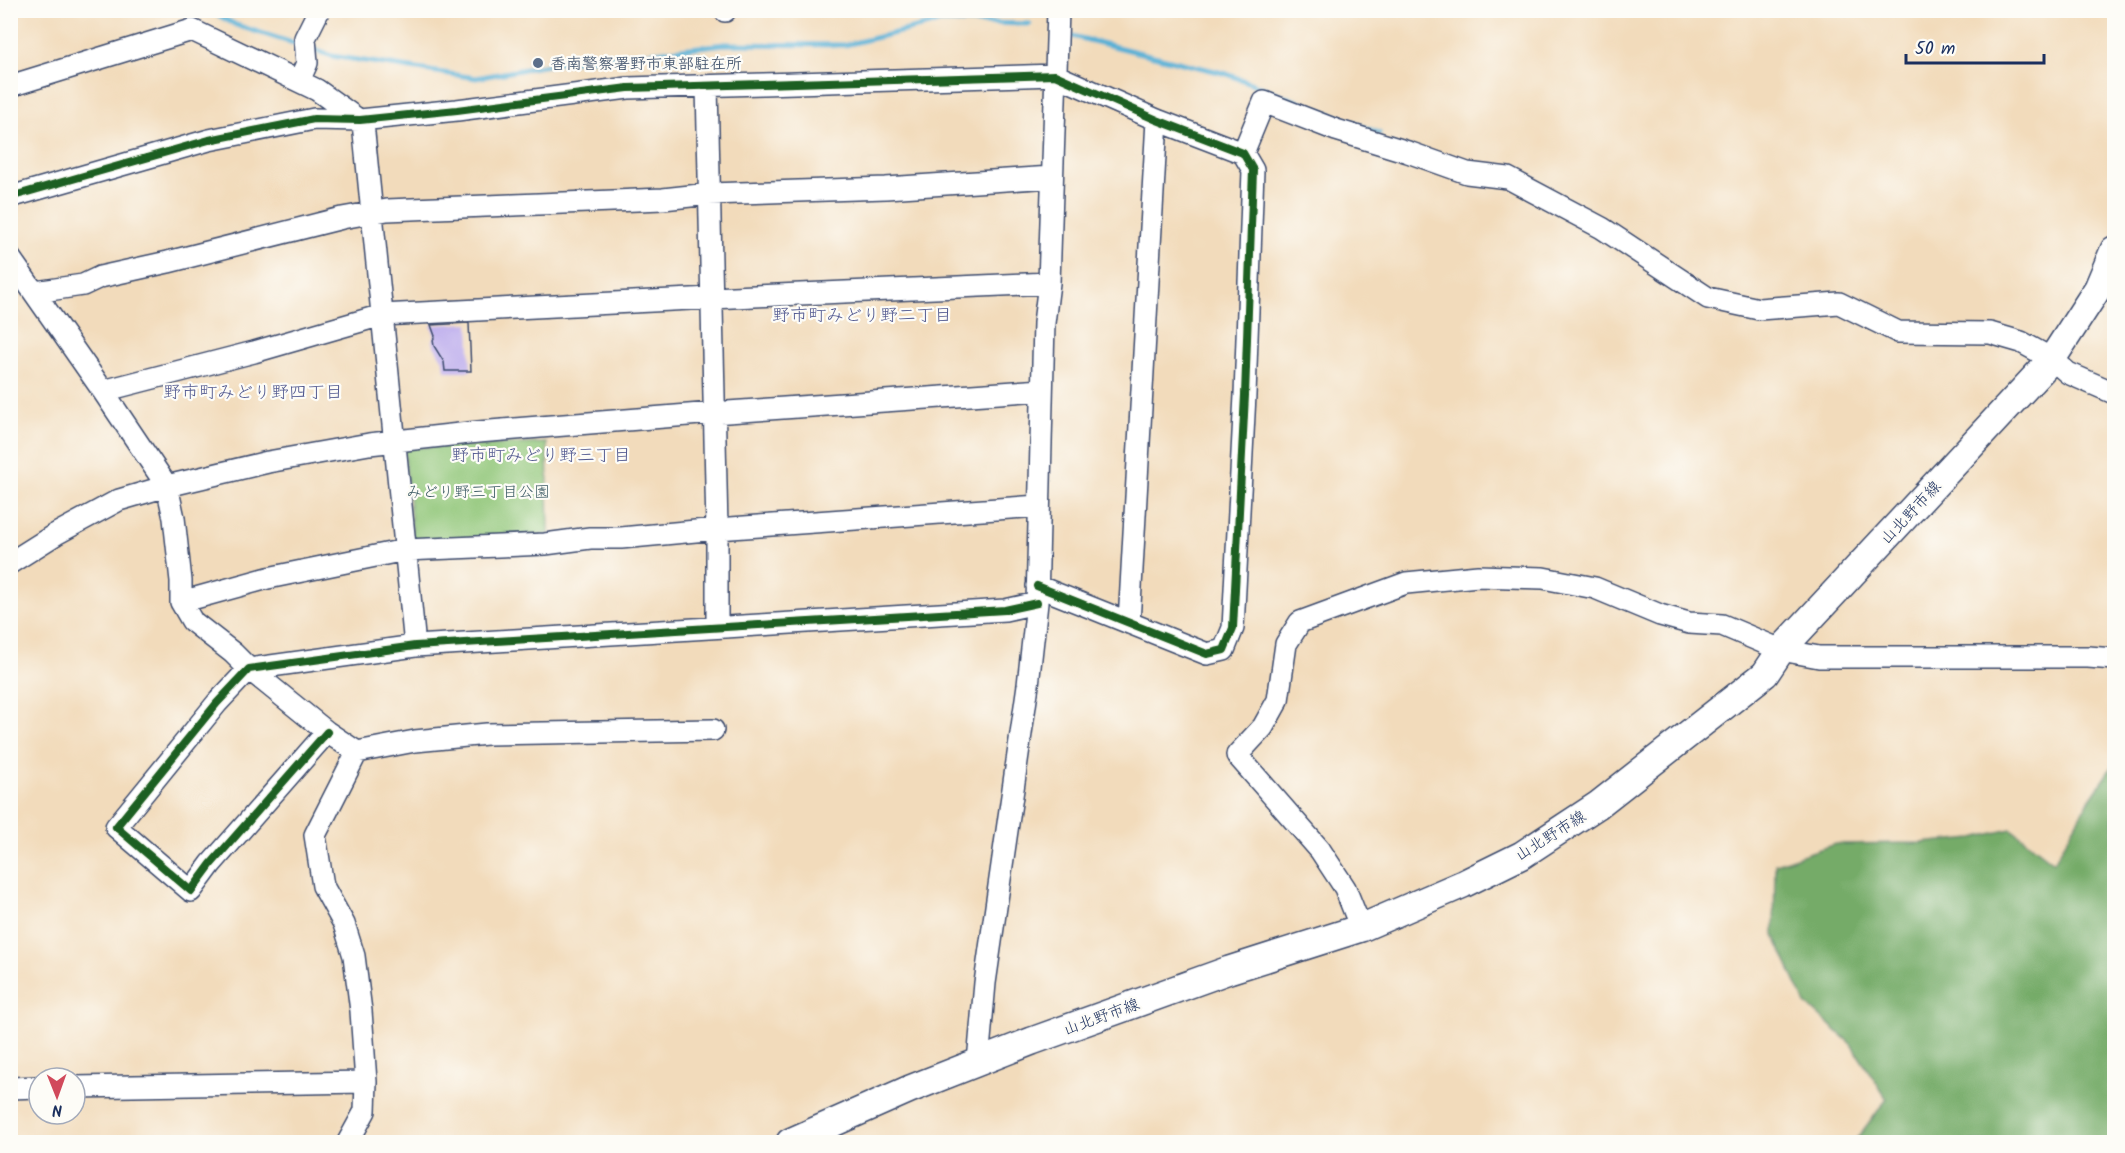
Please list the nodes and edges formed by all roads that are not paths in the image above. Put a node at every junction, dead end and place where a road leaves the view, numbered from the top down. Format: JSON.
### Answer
{"nodes":[{"id":1,"x":319,"y":10,"type":"edge"},
{"id":2,"x":1058,"y":10,"type":"edge"},
{"id":3,"x":303,"y":72,"type":"junction"},
{"id":4,"x":1055,"y":75,"type":"junction"},
{"id":5,"x":10,"y":86,"type":"edge"},
{"id":6,"x":707,"y":86,"type":"junction"},
{"id":7,"x":360,"y":120,"type":"junction"},
{"id":8,"x":1157,"y":120,"type":"junction"},
{"id":9,"x":1243,"y":153,"type":"junction"},
{"id":10,"x":1052,"y":177,"type":"junction"},
{"id":11,"x":709,"y":195,"type":"junction"},
{"id":12,"x":10,"y":197,"type":"edge"},
{"id":13,"x":371,"y":214,"type":"junction"},
{"id":14,"x":2115,"y":250,"type":"edge"},
{"id":15,"x":10,"y":258,"type":"edge"},
{"id":16,"x":1048,"y":283,"type":"junction"},
{"id":17,"x":35,"y":292,"type":"junction"},
{"id":18,"x":711,"y":298,"type":"junction"},
{"id":19,"x":382,"y":315,"type":"junction"},
{"id":20,"x":2052,"y":359,"type":"junction"},
{"id":21,"x":1042,"y":390,"type":"junction"},
{"id":22,"x":104,"y":391,"type":"junction"},
{"id":23,"x":2115,"y":393,"type":"edge"},
{"id":24,"x":713,"y":413,"type":"junction"},
{"id":25,"x":394,"y":440,"type":"junction"},
{"id":26,"x":167,"y":486,"type":"junction"},
{"id":27,"x":1039,"y":506,"type":"junction"},
{"id":28,"x":717,"y":529,"type":"junction"},
{"id":29,"x":405,"y":550,"type":"junction"},
{"id":30,"x":10,"y":563,"type":"edge"},
{"id":31,"x":1037,"y":594,"type":"junction"},
{"id":32,"x":181,"y":602,"type":"junction"},
{"id":33,"x":1129,"y":623,"type":"junction"},
{"id":34,"x":717,"y":627,"type":"junction"},
{"id":35,"x":415,"y":646,"type":"junction"},
{"id":36,"x":1781,"y":650,"type":"junction"},
{"id":37,"x":2115,"y":659,"type":"edge"},
{"id":38,"x":249,"y":669,"type":"junction"},
{"id":39,"x":713,"y":730,"type":"dead end"},
{"id":40,"x":327,"y":732,"type":"junction"},
{"id":41,"x":357,"y":752,"type":"junction"},
{"id":42,"x":1361,"y":928,"type":"junction"},
{"id":43,"x":978,"y":1062,"type":"junction"},
{"id":44,"x":366,"y":1082,"type":"junction"},
{"id":45,"x":27,"y":1087,"type":"edge"},
{"id":46,"x":87,"y":1087,"type":"edge"},
{"id":47,"x":10,"y":1088,"type":"edge"},
{"id":48,"x":348,"y":1143,"type":"edge"},
{"id":49,"x":790,"y":1143,"type":"edge"}],
"edges":[{"from":1,"to":3,"type":"street"},
{"from":2,"to":4,"type":"street"},
{"from":3,"to":5,"type":"street"},
{"from":3,"to":7,"type":"street"},
{"from":4,"to":6,"type":"street"},
{"from":4,"to":8,"type":"street"},
{"from":4,"to":10,"type":"street"},
{"from":6,"to":7,"type":"street"},
{"from":6,"to":11,"type":"street"},
{"from":7,"to":12,"type":"street"},
{"from":7,"to":13,"type":"street"},
{"from":8,"to":9,"type":"street"},
{"from":8,"to":33,"type":"street"},
{"from":9,"to":20,"type":"street"},
{"from":9,"to":33,"type":"street"},
{"from":10,"to":11,"type":"street"},
{"from":10,"to":16,"type":"street"},
{"from":11,"to":13,"type":"street"},
{"from":11,"to":18,"type":"street"},
{"from":13,"to":17,"type":"street"},
{"from":13,"to":19,"type":"street"},
{"from":14,"to":20,"type":"main road","name":"山北野市線"},
{"from":15,"to":17,"type":"street"},
{"from":16,"to":18,"type":"street"},
{"from":16,"to":21,"type":"street"},
{"from":17,"to":22,"type":"street"},
{"from":18,"to":19,"type":"street"},
{"from":18,"to":24,"type":"street"},
{"from":19,"to":22,"type":"street"},
{"from":19,"to":25,"type":"street"},
{"from":20,"to":23,"type":"street"},
{"from":20,"to":36,"type":"main road","name":"山北野市線"},
{"from":21,"to":24,"type":"street"},
{"from":21,"to":27,"type":"street"},
{"from":22,"to":26,"type":"street"},
{"from":24,"to":25,"type":"street"},
{"from":24,"to":28,"type":"street"},
{"from":25,"to":26,"type":"street"},
{"from":25,"to":29,"type":"street"},
{"from":26,"to":30,"type":"street"},
{"from":26,"to":32,"type":"street"},
{"from":27,"to":28,"type":"street"},
{"from":27,"to":31,"type":"street"},
{"from":28,"to":29,"type":"street"},
{"from":28,"to":34,"type":"street"},
{"from":29,"to":32,"type":"street"},
{"from":29,"to":35,"type":"street"},
{"from":31,"to":33,"type":"street"},
{"from":31,"to":34,"type":"street"},
{"from":31,"to":43,"type":"street"},
{"from":32,"to":38,"type":"street"},
{"from":34,"to":35,"type":"street"},
{"from":35,"to":38,"type":"street"},
{"from":36,"to":37,"type":"street"},
{"from":36,"to":42,"type":"main road","name":"山北野市線"},
{"from":36,"to":42,"type":"street"},
{"from":38,"to":40,"type":"street"},
{"from":38,"to":40,"type":"street"},
{"from":39,"to":41,"type":"street"},
{"from":40,"to":41,"type":"street"},
{"from":41,"to":44,"type":"street"},
{"from":42,"to":43,"type":"main road","name":"山北野市線"},
{"from":43,"to":49,"type":"main road","name":"山北野市線"},
{"from":44,"to":46,"type":"street"},
{"from":44,"to":48,"type":"street"},
{"from":45,"to":47,"type":"street"}]}
